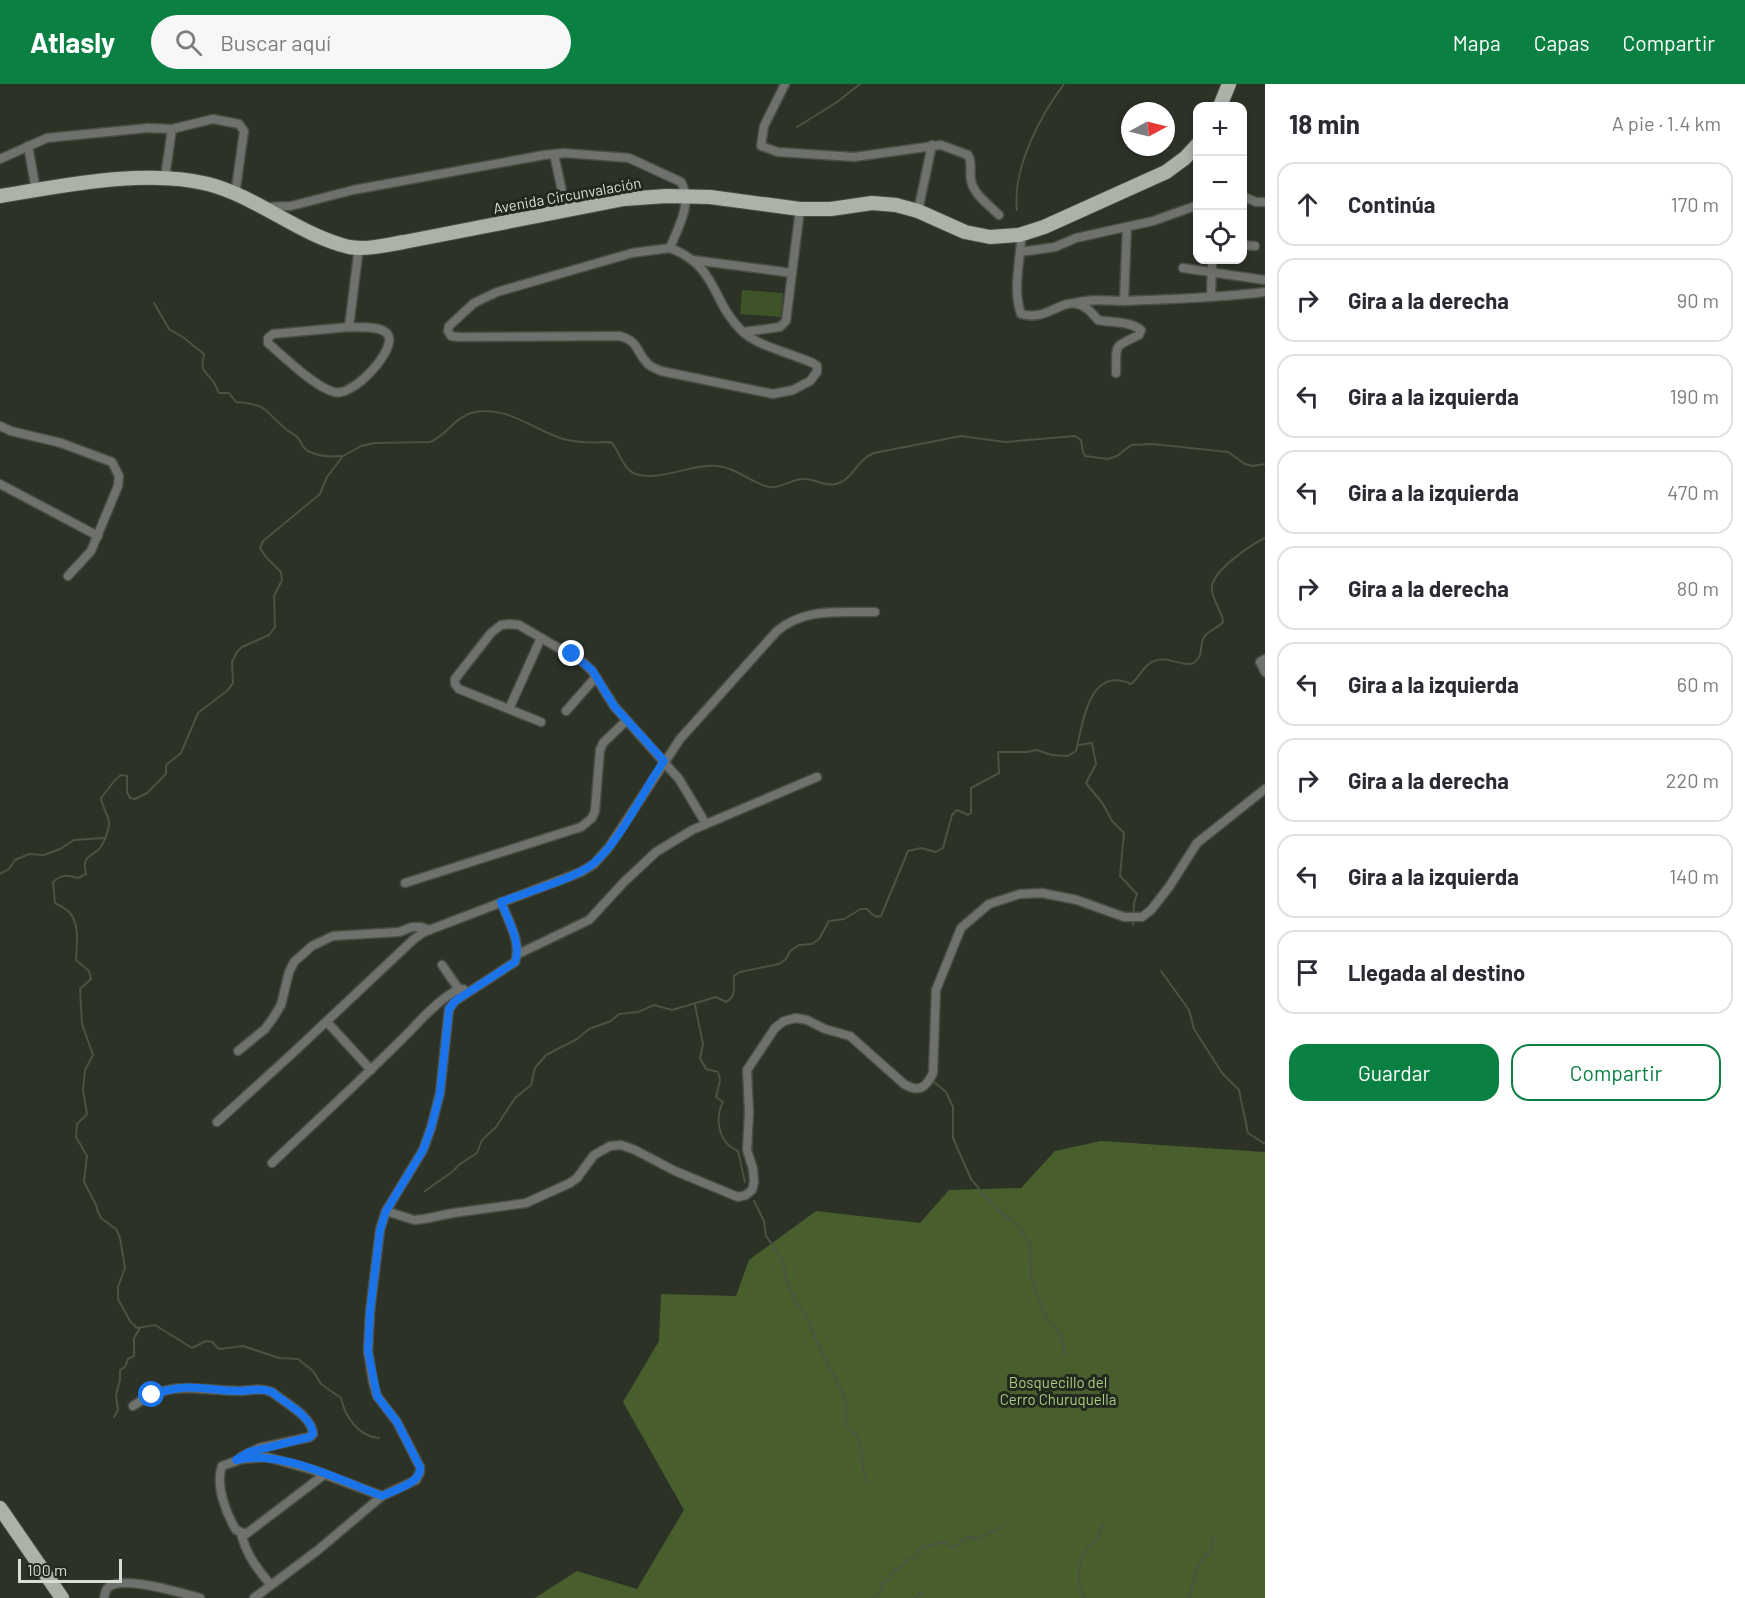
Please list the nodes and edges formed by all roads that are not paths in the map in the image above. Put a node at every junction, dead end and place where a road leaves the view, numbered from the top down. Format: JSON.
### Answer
{"nodes":[{"id":1,"x":785,"y":84,"type":"edge"},
{"id":2,"x":1229,"y":84,"type":"edge"},
{"id":3,"x":1238,"y":84,"type":"edge"},
{"id":4,"x":1222,"y":102,"type":"edge"},
{"id":5,"x":1231,"y":102,"type":"edge"},
{"id":6,"x":172,"y":129,"type":"junction"},
{"id":7,"x":932,"y":145,"type":"junction"},
{"id":8,"x":28,"y":146,"type":"junction"},
{"id":9,"x":1193,"y":149,"type":"edge"},
{"id":10,"x":554,"y":154,"type":"junction"},
{"id":11,"x":0,"y":159,"type":"edge"},
{"id":12,"x":1193,"y":161,"type":"edge"},
{"id":13,"x":165,"y":177,"type":"junction"},
{"id":14,"x":36,"y":190,"type":"junction"},
{"id":15,"x":235,"y":195,"type":"junction"},
{"id":16,"x":0,"y":196,"type":"edge"},
{"id":17,"x":1247,"y":198,"type":"edge"},
{"id":18,"x":686,"y":201,"type":"junction"},
{"id":19,"x":1265,"y":202,"type":"edge"},
{"id":20,"x":0,"y":204,"type":"edge"},
{"id":21,"x":1193,"y":206,"type":"edge"},
{"id":22,"x":261,"y":207,"type":"junction"},
{"id":23,"x":566,"y":210,"type":"junction"},
{"id":24,"x":918,"y":211,"type":"junction"},
{"id":25,"x":800,"y":213,"type":"junction"},
{"id":26,"x":999,"y":214,"type":"dead end"},
{"id":27,"x":1127,"y":227,"type":"junction"},
{"id":28,"x":1247,"y":245,"type":"edge"},
{"id":29,"x":1255,"y":246,"type":"dead end"},
{"id":30,"x":1020,"y":247,"type":"junction"},
{"id":31,"x":670,"y":248,"type":"junction"},
{"id":32,"x":358,"y":251,"type":"junction"},
{"id":33,"x":693,"y":260,"type":"junction"},
{"id":34,"x":1212,"y":264,"type":"edge"},
{"id":35,"x":1183,"y":268,"type":"dead end"},
{"id":36,"x":1212,"y":272,"type":"junction"},
{"id":37,"x":792,"y":273,"type":"junction"},
{"id":38,"x":1265,"y":280,"type":"edge"},
{"id":39,"x":1265,"y":292,"type":"edge"},
{"id":40,"x":1211,"y":297,"type":"junction"},
{"id":41,"x":1124,"y":301,"type":"junction"},
{"id":42,"x":1074,"y":303,"type":"junction"},
{"id":43,"x":349,"y":327,"type":"junction"},
{"id":44,"x":743,"y":332,"type":"junction"},
{"id":45,"x":1116,"y":374,"type":"dead end"},
{"id":46,"x":0,"y":426,"type":"edge"},
{"id":47,"x":0,"y":484,"type":"edge"},
{"id":48,"x":98,"y":536,"type":"junction"},
{"id":49,"x":68,"y":576,"type":"dead end"},
{"id":50,"x":875,"y":612,"type":"dead end"},
{"id":51,"x":541,"y":638,"type":"junction"},
{"id":52,"x":1265,"y":659,"type":"edge"},
{"id":53,"x":1265,"y":672,"type":"edge"},
{"id":54,"x":596,"y":677,"type":"junction"},
{"id":55,"x":508,"y":709,"type":"junction"},
{"id":56,"x":566,"y":711,"type":"dead end"},
{"id":57,"x":626,"y":721,"type":"junction"},
{"id":58,"x":541,"y":722,"type":"dead end"},
{"id":59,"x":664,"y":761,"type":"junction"},
{"id":60,"x":817,"y":777,"type":"dead end"},
{"id":61,"x":1265,"y":789,"type":"edge"},
{"id":62,"x":706,"y":824,"type":"junction"},
{"id":63,"x":405,"y":883,"type":"dead end"},
{"id":64,"x":501,"y":902,"type":"junction"},
{"id":65,"x":429,"y":930,"type":"junction"},
{"id":66,"x":518,"y":954,"type":"junction"},
{"id":67,"x":442,"y":965,"type":"dead end"},
{"id":68,"x":458,"y":988,"type":"junction"},
{"id":69,"x":467,"y":992,"type":"junction"},
{"id":70,"x":327,"y":1022,"type":"junction"},
{"id":71,"x":238,"y":1051,"type":"dead end"},
{"id":72,"x":371,"y":1070,"type":"junction"},
{"id":73,"x":217,"y":1122,"type":"dead end"},
{"id":74,"x":273,"y":1163,"type":"dead end"},
{"id":75,"x":386,"y":1211,"type":"junction"},
{"id":76,"x":133,"y":1406,"type":"dead end"},
{"id":77,"x":236,"y":1460,"type":"junction"},
{"id":78,"x":325,"y":1474,"type":"junction"},
{"id":79,"x":382,"y":1496,"type":"junction"},
{"id":80,"x":0,"y":1508,"type":"edge"},
{"id":81,"x":0,"y":1522,"type":"edge"},
{"id":82,"x":241,"y":1533,"type":"junction"},
{"id":83,"x":270,"y":1585,"type":"junction"},
{"id":84,"x":52,"y":1598,"type":"edge"},
{"id":85,"x":62,"y":1598,"type":"edge"},
{"id":86,"x":104,"y":1598,"type":"edge"},
{"id":87,"x":200,"y":1598,"type":"edge"},
{"id":88,"x":254,"y":1598,"type":"edge"}],
"edges":[{"from":1,"to":7,"type":"street"},
{"from":2,"to":4,"type":"main road"},
{"from":3,"to":5,"type":"main road"},
{"from":6,"to":8,"type":"street"},
{"from":6,"to":13,"type":"street"},
{"from":6,"to":15,"type":"street"},
{"from":7,"to":24,"type":"street"},
{"from":7,"to":26,"type":"street"},
{"from":8,"to":11,"type":"street"},
{"from":8,"to":14,"type":"street"},
{"from":9,"to":24,"type":"main road","name":"Avenida Circunvalación"},
{"from":10,"to":18,"type":"street"},
{"from":10,"to":22,"type":"street"},
{"from":10,"to":23,"type":"street"},
{"from":12,"to":30,"type":"main road","name":"Avenida Circunvalación"},
{"from":13,"to":14,"type":"main road","name":"Avenida Circunvalación"},
{"from":13,"to":15,"type":"main road","name":"Avenida Circunvalación"},
{"from":14,"to":16,"type":"main road","name":"Avenida Circunvalación"},
{"from":15,"to":22,"type":"main road","name":"Avenida Circunvalación"},
{"from":17,"to":19,"type":"street"},
{"from":18,"to":23,"type":"main road","name":"Avenida Circunvalación"},
{"from":18,"to":25,"type":"main road","name":"Avenida Circunvalación"},
{"from":18,"to":31,"type":"street"},
{"from":18,"to":32,"type":"main road","name":"Avenida Circunvalación"},
{"from":20,"to":32,"type":"main road","name":"Avenida Circunvalación"},
{"from":21,"to":27,"type":"street"},
{"from":22,"to":32,"type":"main road","name":"Avenida Circunvalación"},
{"from":23,"to":32,"type":"main road","name":"Avenida Circunvalación"},
{"from":24,"to":25,"type":"main road","name":"Avenida Circunvalación"},
{"from":25,"to":30,"type":"main road","name":"Avenida Circunvalación"},
{"from":25,"to":37,"type":"street"},
{"from":27,"to":30,"type":"street"},
{"from":27,"to":41,"type":"street"},
{"from":28,"to":29,"type":"street"},
{"from":30,"to":42,"type":"street"},
{"from":31,"to":33,"type":"street"},
{"from":31,"to":44,"type":"street"},
{"from":32,"to":43,"type":"street"},
{"from":33,"to":37,"type":"street"},
{"from":33,"to":44,"type":"street"},
{"from":34,"to":36,"type":"street"},
{"from":35,"to":36,"type":"street"},
{"from":36,"to":38,"type":"street"},
{"from":36,"to":40,"type":"street"},
{"from":37,"to":44,"type":"street"},
{"from":39,"to":40,"type":"street"},
{"from":40,"to":41,"type":"street"},
{"from":41,"to":42,"type":"street"},
{"from":42,"to":45,"type":"street"},
{"from":43,"to":43,"type":"street"},
{"from":46,"to":48,"type":"street"},
{"from":47,"to":48,"type":"street"},
{"from":48,"to":49,"type":"street"},
{"from":50,"to":59,"type":"street"},
{"from":51,"to":54,"type":"street"},
{"from":51,"to":55,"type":"street"},
{"from":51,"to":55,"type":"street"},
{"from":52,"to":53,"type":"street"},
{"from":54,"to":56,"type":"street"},
{"from":54,"to":57,"type":"street"},
{"from":55,"to":58,"type":"street"},
{"from":57,"to":59,"type":"street"},
{"from":57,"to":63,"type":"street"},
{"from":59,"to":62,"type":"street"},
{"from":59,"to":64,"type":"street"},
{"from":60,"to":62,"type":"street"},
{"from":61,"to":75,"type":"street"},
{"from":62,"to":66,"type":"street"},
{"from":64,"to":65,"type":"street"},
{"from":64,"to":66,"type":"street"},
{"from":65,"to":70,"type":"street"},
{"from":65,"to":71,"type":"street"},
{"from":66,"to":69,"type":"street"},
{"from":67,"to":68,"type":"street"},
{"from":68,"to":69,"type":"street"},
{"from":68,"to":72,"type":"street"},
{"from":69,"to":75,"type":"street"},
{"from":70,"to":72,"type":"street"},
{"from":70,"to":73,"type":"street"},
{"from":72,"to":74,"type":"street"},
{"from":75,"to":79,"type":"street"},
{"from":76,"to":77,"type":"street"},
{"from":77,"to":78,"type":"street"},
{"from":77,"to":82,"type":"street"},
{"from":78,"to":79,"type":"street"},
{"from":78,"to":82,"type":"street"},
{"from":79,"to":83,"type":"street"},
{"from":80,"to":85,"type":"main road"},
{"from":81,"to":84,"type":"main road"},
{"from":82,"to":83,"type":"street"},
{"from":83,"to":88,"type":"street"},
{"from":86,"to":87,"type":"street"}]}
